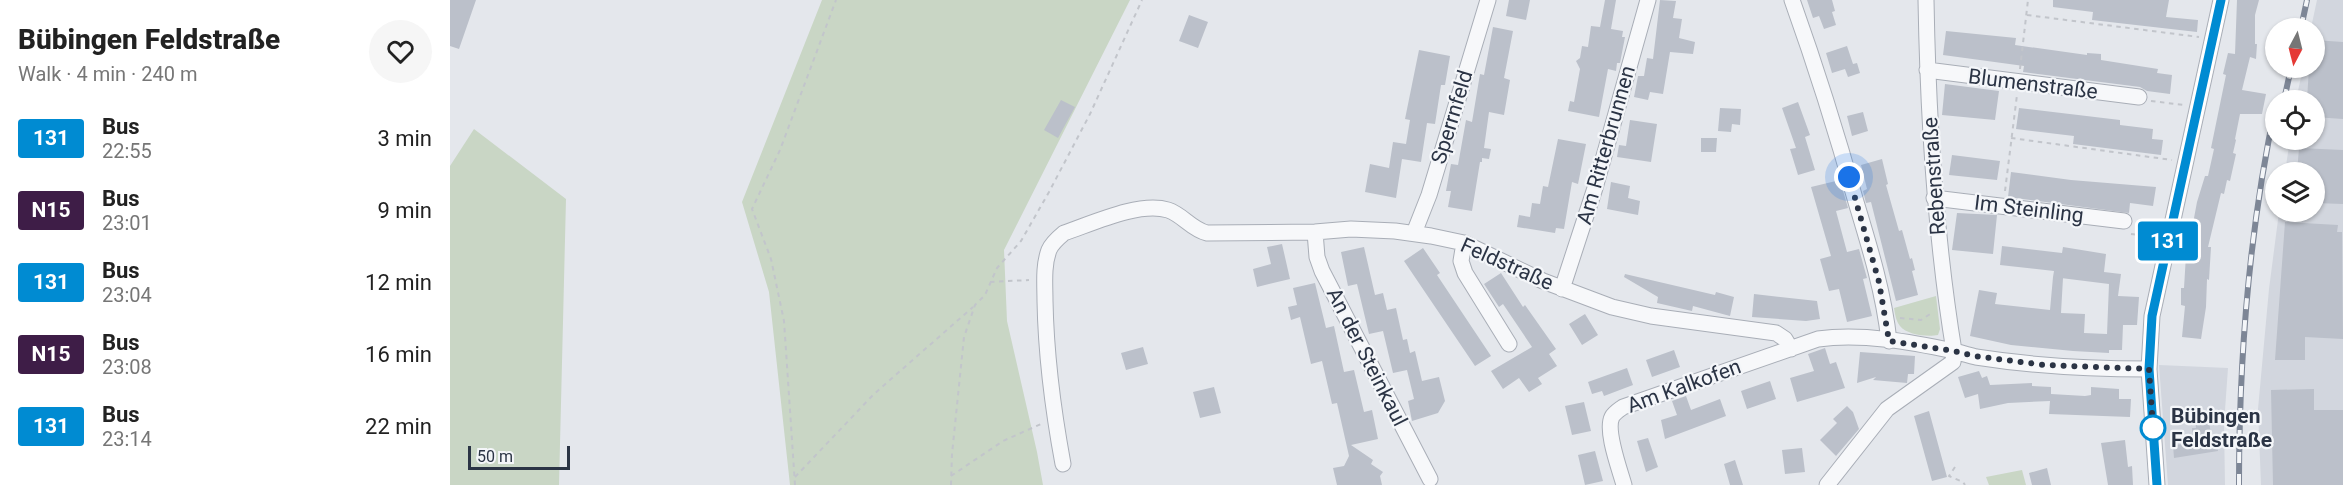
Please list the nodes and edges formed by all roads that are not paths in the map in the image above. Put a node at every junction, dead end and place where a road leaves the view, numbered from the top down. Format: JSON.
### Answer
{"nodes":[{"id":1,"x":1488,"y":0,"type":"edge"},
{"id":2,"x":1648,"y":0,"type":"edge"},
{"id":3,"x":1792,"y":0,"type":"edge"},
{"id":4,"x":1926,"y":0,"type":"edge"},
{"id":5,"x":2221,"y":0,"type":"edge"},
{"id":6,"x":1927,"y":70,"type":"junction"},
{"id":7,"x":2139,"y":98,"type":"road end"},
{"id":8,"x":1934,"y":198,"type":"junction"},
{"id":9,"x":2124,"y":221,"type":"road end"},
{"id":10,"x":1315,"y":232,"type":"junction"},
{"id":11,"x":1414,"y":233,"type":"junction"},
{"id":12,"x":1464,"y":243,"type":"junction"},
{"id":13,"x":1562,"y":289,"type":"junction"},
{"id":14,"x":1889,"y":341,"type":"junction"},
{"id":15,"x":1509,"y":344,"type":"dead end"},
{"id":16,"x":1791,"y":349,"type":"junction"},
{"id":17,"x":1954,"y":351,"type":"junction"},
{"id":18,"x":2149,"y":369,"type":"junction"},
{"id":19,"x":1063,"y":464,"type":"dead end"},
{"id":20,"x":1430,"y":480,"type":"dead end"},
{"id":21,"x":1624,"y":485,"type":"edge"},
{"id":22,"x":1827,"y":485,"type":"edge"},
{"id":23,"x":2157,"y":485,"type":"edge"}],
"edges":[{"from":1,"to":11,"type":"street","name":"Sperrnfeld"},
{"from":2,"to":13,"type":"street","name":"Am Ritterbrunnen"},
{"from":3,"to":14,"type":"street"},
{"from":4,"to":6,"type":"street","name":"Rebenstraße"},
{"from":5,"to":18,"type":"street"},
{"from":6,"to":7,"type":"street","name":"Blumenstraße"},
{"from":6,"to":8,"type":"street","name":"Rebenstraße"},
{"from":8,"to":9,"type":"street","name":"Im Steinling"},
{"from":8,"to":17,"type":"street","name":"Rebenstraße"},
{"from":10,"to":11,"type":"street","name":"Feldstraße"},
{"from":10,"to":19,"type":"street","name":"Feldstraße"},
{"from":10,"to":20,"type":"street","name":"An der Steinkaul"},
{"from":11,"to":12,"type":"street","name":"Feldstraße"},
{"from":12,"to":13,"type":"street","name":"Feldstraße"},
{"from":12,"to":15,"type":"street"},
{"from":13,"to":16,"type":"street","name":"Feldstraße"},
{"from":14,"to":16,"type":"street"},
{"from":14,"to":17,"type":"street"},
{"from":16,"to":21,"type":"street","name":"Am Kalkofen"},
{"from":17,"to":18,"type":"street"},
{"from":17,"to":22,"type":"street"},
{"from":18,"to":23,"type":"street"}]}
